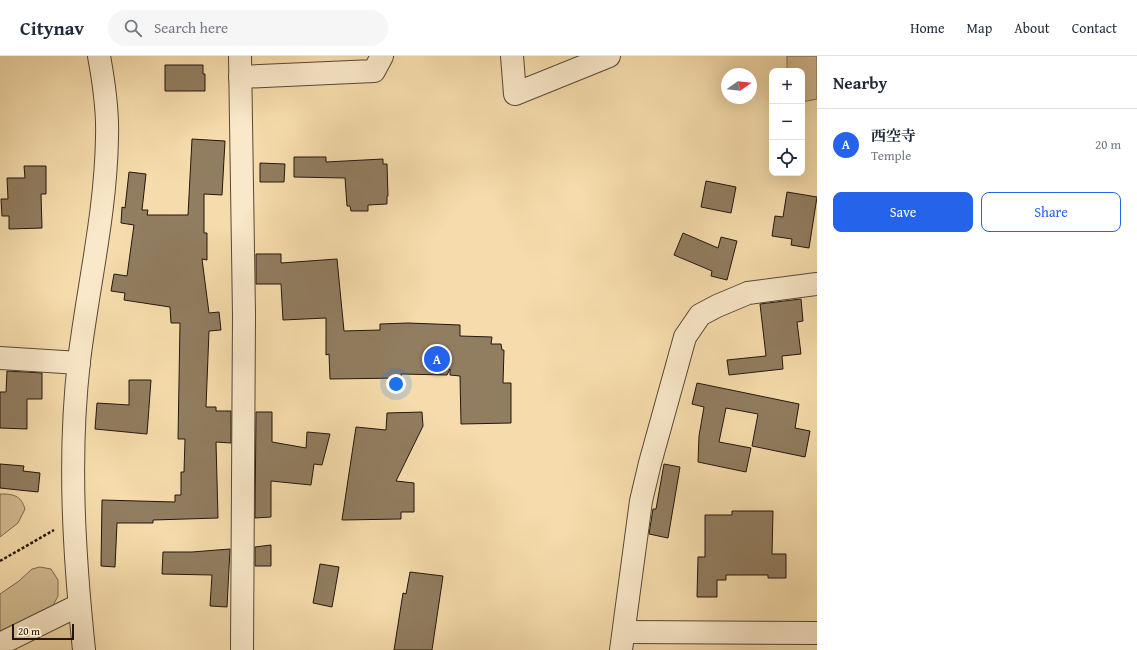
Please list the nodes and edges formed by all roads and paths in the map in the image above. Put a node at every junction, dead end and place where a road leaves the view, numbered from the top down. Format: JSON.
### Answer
{"nodes":[{"id":1,"x":99,"y":56,"type":"edge"},
{"id":2,"x":240,"y":56,"type":"edge"},
{"id":3,"x":382,"y":56,"type":"edge"},
{"id":4,"x":512,"y":56,"type":"edge"},
{"id":5,"x":609,"y":56,"type":"edge"},
{"id":6,"x":240,"y":77,"type":"junction"},
{"id":7,"x":817,"y":284,"type":"edge"},
{"id":8,"x":0,"y":358,"type":"edge"},
{"id":9,"x":79,"y":362,"type":"junction"},
{"id":10,"x":74,"y":520,"type":"junction"},
{"id":11,"x":0,"y":560,"type":"edge"},
{"id":12,"x":79,"y":606,"type":"junction"},
{"id":13,"x":817,"y":633,"type":"edge"},
{"id":14,"x":622,"y":641,"type":"edge"},
{"id":15,"x":0,"y":644,"type":"edge"},
{"id":16,"x":84,"y":650,"type":"edge"},
{"id":17,"x":242,"y":650,"type":"edge"}],
"edges":[{"from":1,"to":9,"type":"street"},
{"from":2,"to":6,"type":"street"},
{"from":3,"to":6,"type":"street"},
{"from":4,"to":5,"type":"street"},
{"from":6,"to":17,"type":"street"},
{"from":7,"to":14,"type":"street"},
{"from":8,"to":9,"type":"street"},
{"from":9,"to":10,"type":"street"},
{"from":10,"to":11,"type":"path"},
{"from":10,"to":12,"type":"street"},
{"from":12,"to":15,"type":"street"},
{"from":12,"to":16,"type":"street"},
{"from":13,"to":14,"type":"street"}]}
